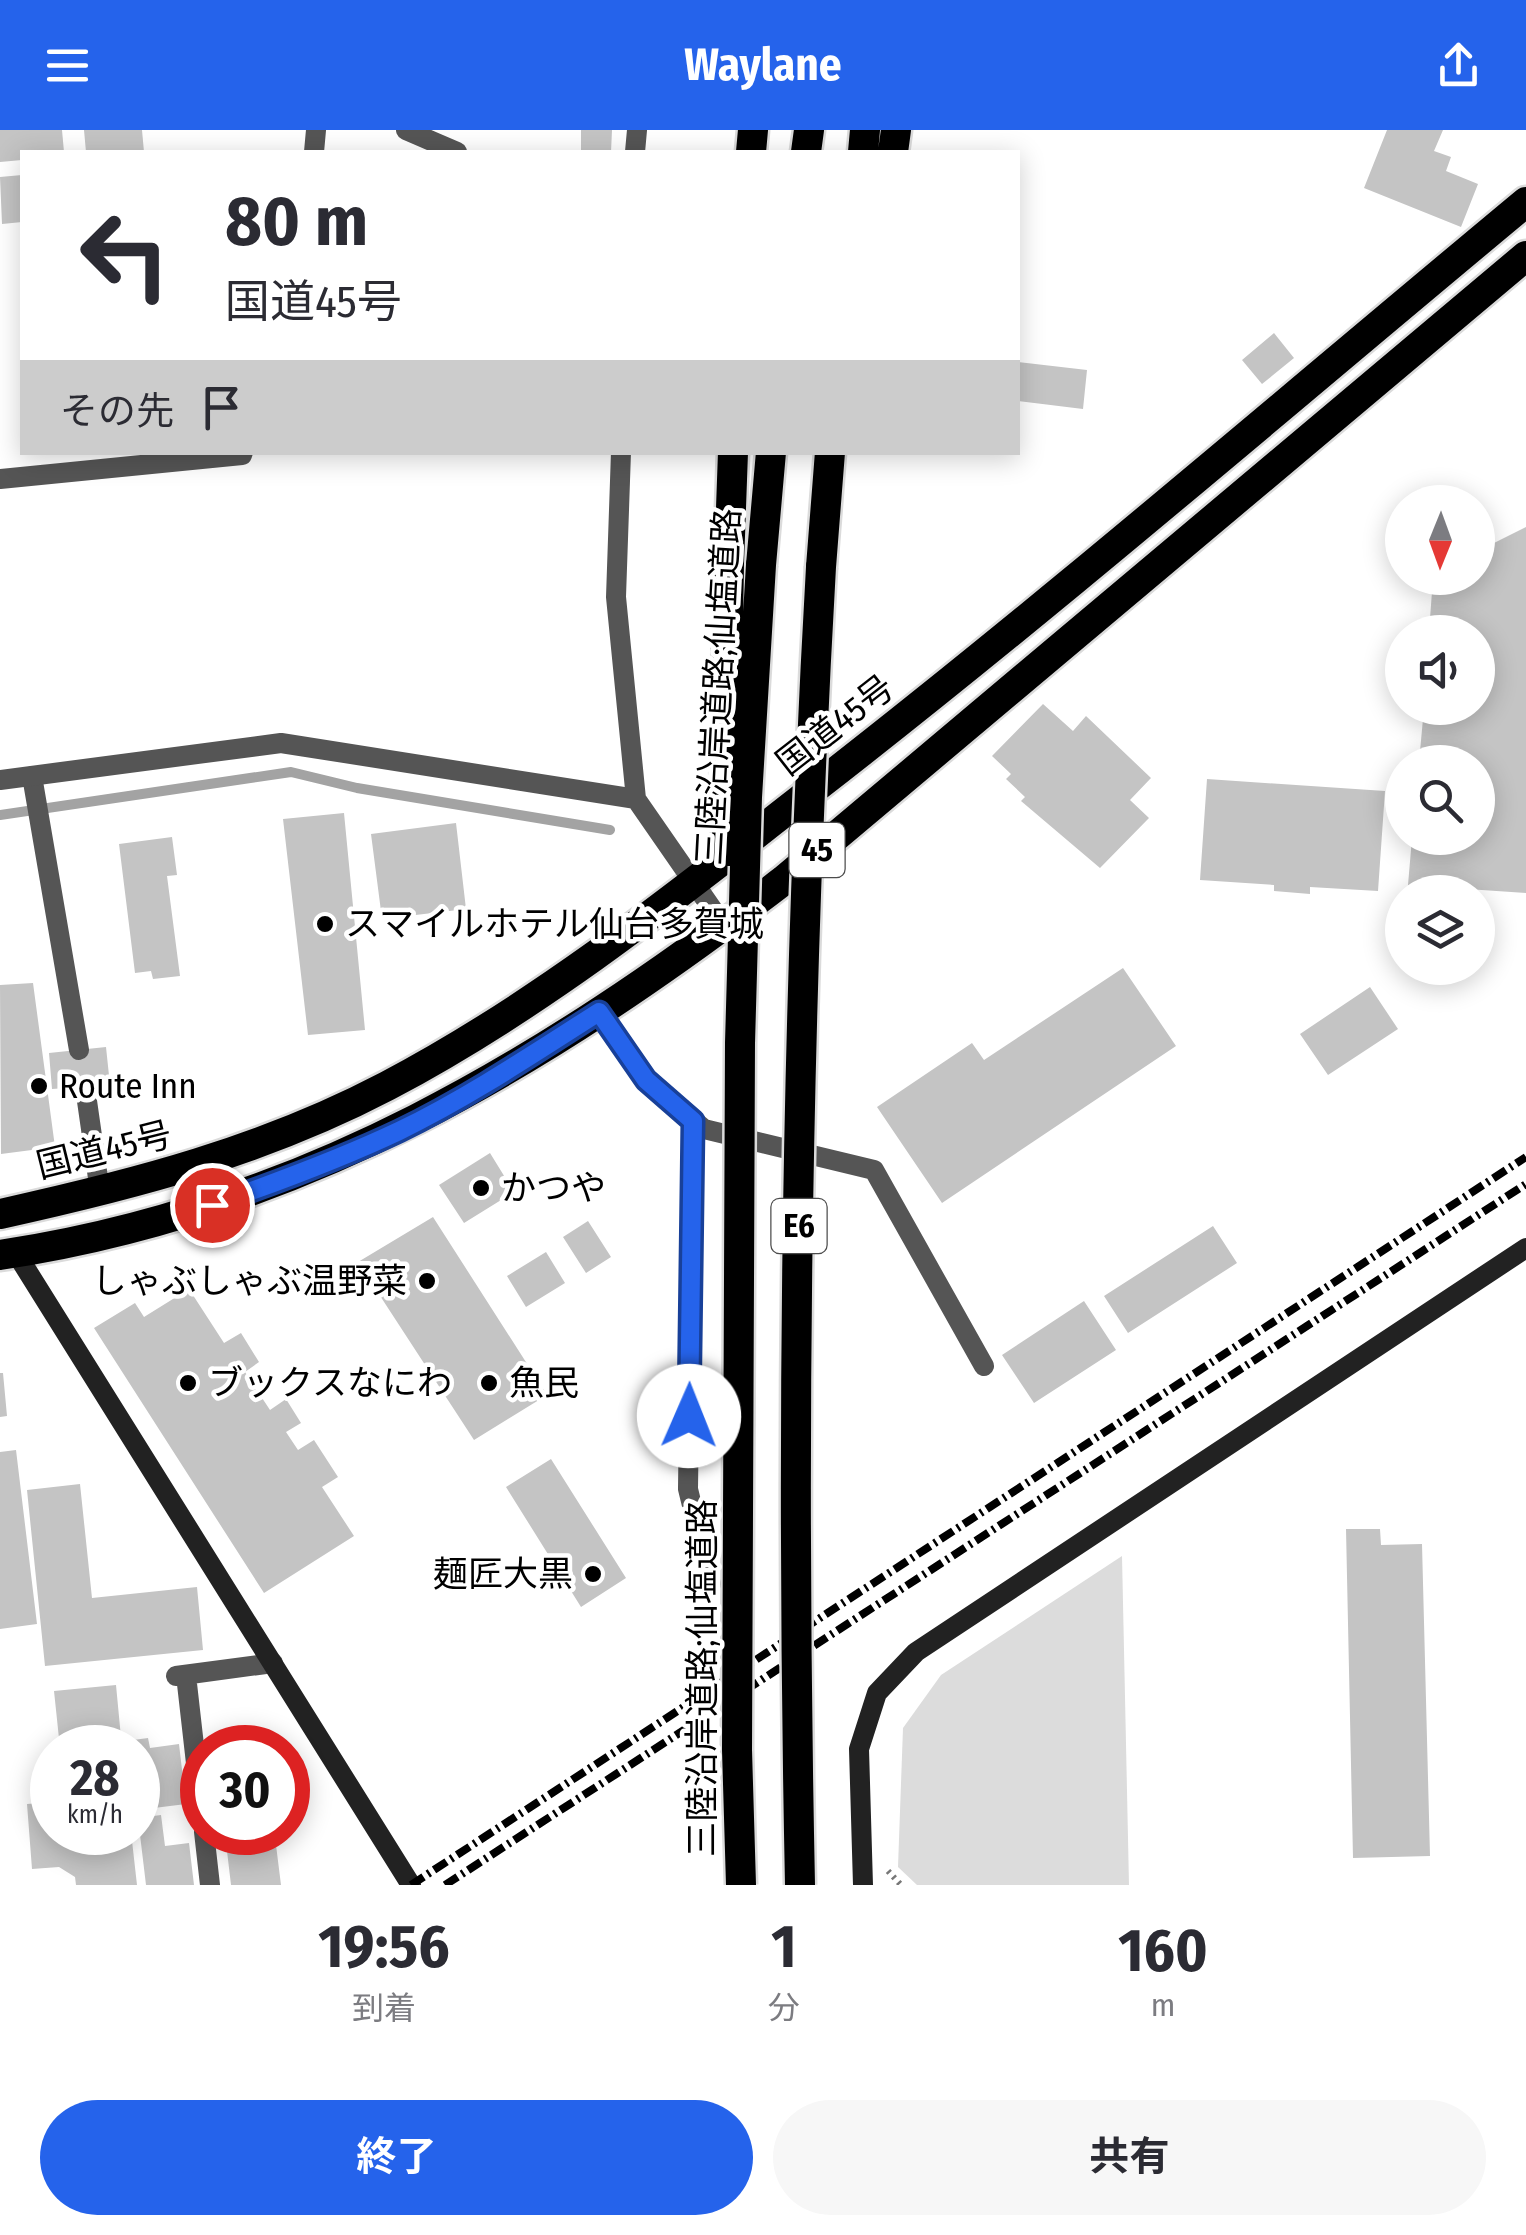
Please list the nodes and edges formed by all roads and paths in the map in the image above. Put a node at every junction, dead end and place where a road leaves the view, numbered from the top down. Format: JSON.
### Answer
{"nodes":[{"id":1,"x":406,"y":130,"type":"edge"},
{"id":2,"x":452,"y":150,"type":"edge"},
{"id":3,"x":1526,"y":202,"type":"edge"},
{"id":4,"x":1526,"y":256,"type":"edge"},
{"id":5,"x":242,"y":455,"type":"edge"},
{"id":6,"x":621,"y":455,"type":"edge"},
{"id":7,"x":733,"y":455,"type":"edge"},
{"id":8,"x":771,"y":455,"type":"edge"},
{"id":9,"x":830,"y":455,"type":"edge"},
{"id":10,"x":841,"y":455,"type":"edge"},
{"id":11,"x":0,"y":479,"type":"edge"},
{"id":12,"x":822,"y":554,"type":"junction"},
{"id":13,"x":32,"y":779,"type":"junction"},
{"id":14,"x":0,"y":780,"type":"edge"},
{"id":15,"x":636,"y":799,"type":"junction"},
{"id":16,"x":694,"y":882,"type":"junction"},
{"id":17,"x":724,"y":926,"type":"junction"},
{"id":18,"x":599,"y":1012,"type":"junction"},
{"id":19,"x":740,"y":1044,"type":"junction"},
{"id":20,"x":79,"y":1050,"type":"dead end"},
{"id":21,"x":84,"y":1086,"type":"dead end"},
{"id":22,"x":693,"y":1121,"type":"junction"},
{"id":23,"x":100,"y":1192,"type":"junction"},
{"id":24,"x":0,"y":1214,"type":"edge"},
{"id":25,"x":1526,"y":1248,"type":"edge"},
{"id":26,"x":8,"y":1254,"type":"edge"},
{"id":27,"x":984,"y":1366,"type":"dead end"},
{"id":28,"x":711,"y":1584,"type":"dead end"},
{"id":29,"x":273,"y":1663,"type":"junction"},
{"id":30,"x":188,"y":1725,"type":"edge"},
{"id":31,"x":207,"y":1855,"type":"edge"},
{"id":32,"x":886,"y":1869,"type":"dead end"},
{"id":33,"x":210,"y":1885,"type":"edge"},
{"id":34,"x":411,"y":1885,"type":"edge"},
{"id":35,"x":740,"y":1885,"type":"edge"},
{"id":36,"x":800,"y":1885,"type":"edge"},
{"id":37,"x":863,"y":1885,"type":"edge"},
{"id":38,"x":901,"y":1885,"type":"edge"}],
"edges":[{"from":1,"to":2,"type":"street"},
{"from":3,"to":16,"type":"highway","name":"国道45号","number":"45"},
{"from":4,"to":17,"type":"highway","number":"45"},
{"from":5,"to":11,"type":"street"},
{"from":6,"to":15,"type":"street"},
{"from":7,"to":19,"type":"highway","bridge":true},
{"from":8,"to":19,"type":"highway","name":"三陸沿岸道路;仙塩道路","number":"E6","bridge":true},
{"from":9,"to":12,"type":"highway","number":"E6"},
{"from":10,"to":12,"type":"highway"},
{"from":12,"to":36,"type":"highway","number":"E6","bridge":true},
{"from":13,"to":14,"type":"street"},
{"from":13,"to":15,"type":"street"},
{"from":13,"to":20,"type":"street"},
{"from":15,"to":16,"type":"street"},
{"from":16,"to":17,"type":"street"},
{"from":16,"to":23,"type":"highway","name":"国道45号","number":"45"},
{"from":17,"to":18,"type":"highway","number":"45"},
{"from":18,"to":22,"type":"street"},
{"from":18,"to":26,"type":"highway","number":"45"},
{"from":19,"to":35,"type":"highway","name":"三陸沿岸道路;仙塩道路","number":"E6","bridge":true},
{"from":21,"to":23,"type":"street"},
{"from":22,"to":27,"type":"street"},
{"from":22,"to":28,"type":"street"},
{"from":23,"to":24,"type":"highway","name":"国道45号","number":"45"},
{"from":25,"to":37,"type":"street"},
{"from":26,"to":29,"type":"street"},
{"from":29,"to":30,"type":"street"},
{"from":29,"to":34,"type":"street"},
{"from":31,"to":33,"type":"street"},
{"from":32,"to":38,"type":"path"}]}
